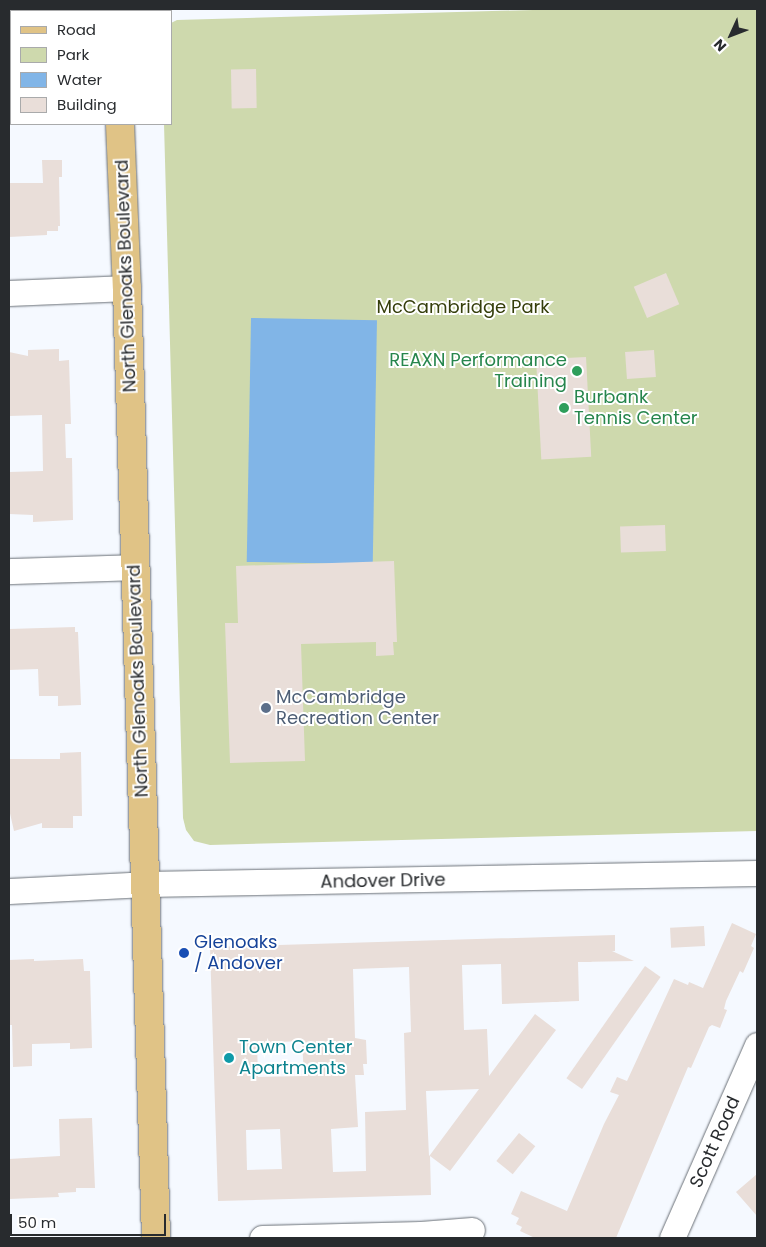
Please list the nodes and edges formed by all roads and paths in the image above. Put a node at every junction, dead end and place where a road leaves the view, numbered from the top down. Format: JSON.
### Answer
{"nodes":[{"id":1,"x":120,"y":125,"type":"edge"},
{"id":2,"x":128,"y":288,"type":"junction"},
{"id":3,"x":9,"y":293,"type":"edge"},
{"id":4,"x":134,"y":567,"type":"junction"},
{"id":5,"x":9,"y":571,"type":"edge"},
{"id":6,"x":757,"y":873,"type":"edge"},
{"id":7,"x":145,"y":884,"type":"junction"},
{"id":8,"x":9,"y":891,"type":"edge"},
{"id":9,"x":757,"y":1045,"type":"edge"},
{"id":10,"x":472,"y":1230,"type":"dead end"},
{"id":11,"x":156,"y":1238,"type":"edge"},
{"id":12,"x":262,"y":1238,"type":"edge"},
{"id":13,"x":672,"y":1238,"type":"edge"}],
"edges":[{"from":1,"to":2,"type":"main road","name":"North Glenoaks Boulevard"},
{"from":2,"to":3,"type":"street"},
{"from":2,"to":4,"type":"main road","name":"North Glenoaks Boulevard"},
{"from":4,"to":5,"type":"street"},
{"from":4,"to":7,"type":"main road","name":"North Glenoaks Boulevard"},
{"from":6,"to":7,"type":"street","name":"Andover Drive"},
{"from":7,"to":8,"type":"street","name":"Andover Drive"},
{"from":7,"to":11,"type":"main road","name":"North Glenoaks Boulevard"},
{"from":9,"to":13,"type":"street","name":"Scott Road"},
{"from":10,"to":12,"type":"street"}]}
